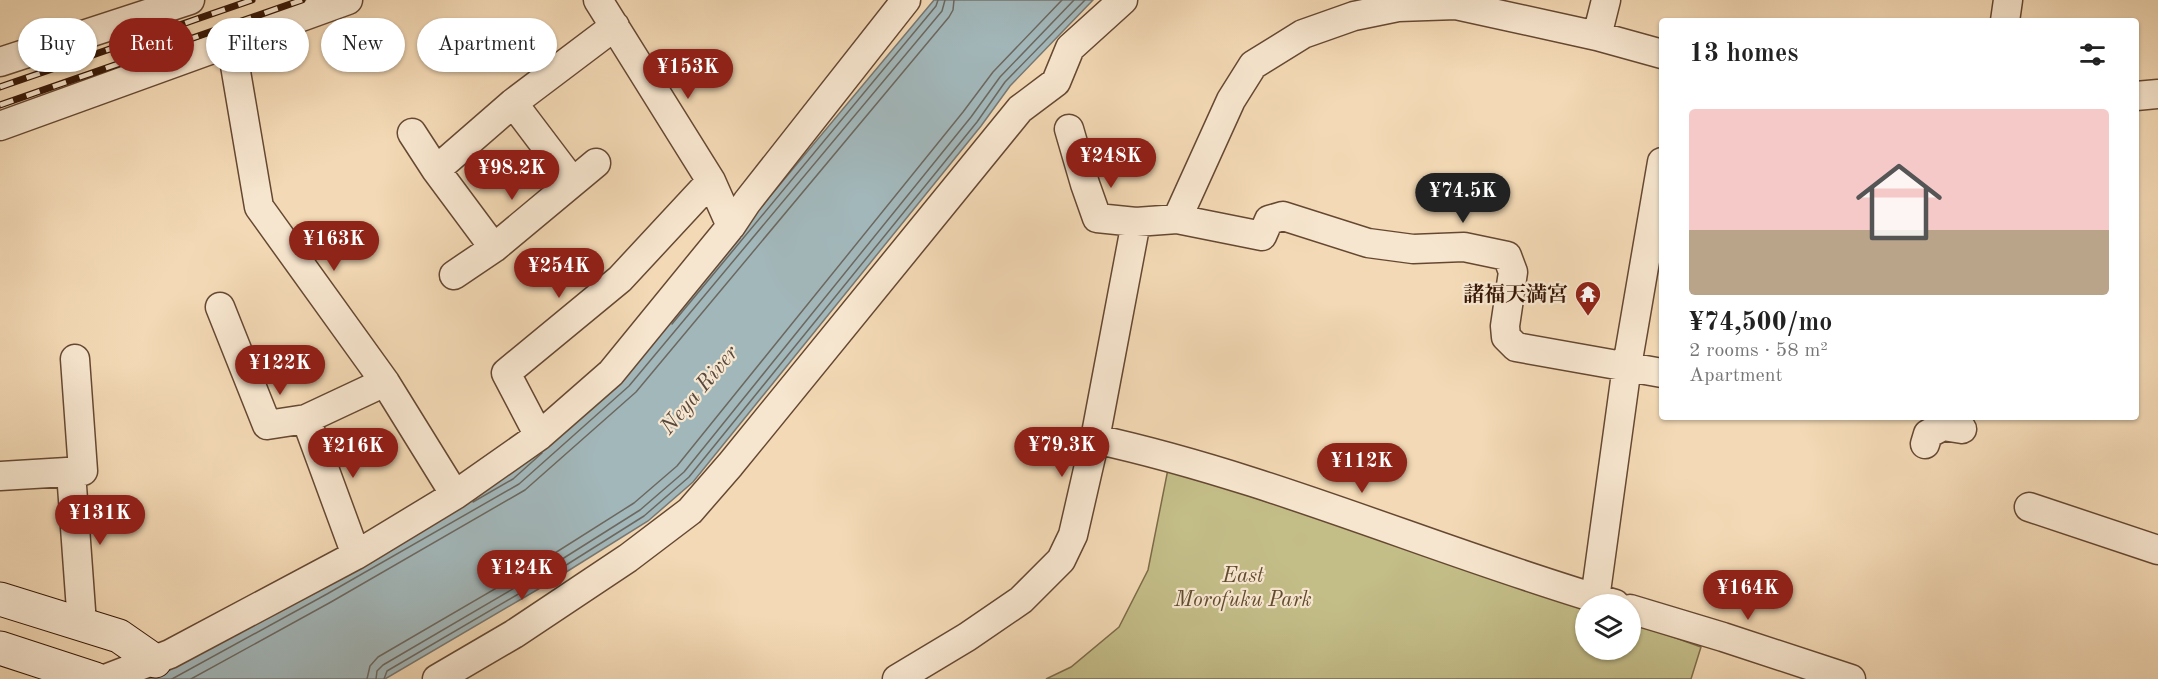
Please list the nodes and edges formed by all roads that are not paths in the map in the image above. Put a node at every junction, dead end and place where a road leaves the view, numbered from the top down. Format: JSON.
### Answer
{"nodes":[{"id":1,"x":189,"y":0,"type":"edge"},
{"id":2,"x":348,"y":0,"type":"edge"},
{"id":3,"x":598,"y":0,"type":"edge"},
{"id":4,"x":1122,"y":0,"type":"edge"},
{"id":5,"x":1606,"y":0,"type":"edge"},
{"id":6,"x":2008,"y":0,"type":"edge"},
{"id":7,"x":897,"y":4,"type":"edge"},
{"id":8,"x":298,"y":18,"type":"edge"},
{"id":9,"x":2005,"y":18,"type":"edge"},
{"id":10,"x":615,"y":26,"type":"junction"},
{"id":11,"x":1597,"y":36,"type":"junction"},
{"id":12,"x":206,"y":51,"type":"edge"},
{"id":13,"x":1659,"y":53,"type":"edge"},
{"id":14,"x":0,"y":62,"type":"edge"},
{"id":15,"x":236,"y":72,"type":"edge"},
{"id":16,"x":2158,"y":94,"type":"edge"},
{"id":17,"x":2139,"y":96,"type":"edge"},
{"id":18,"x":513,"y":103,"type":"junction"},
{"id":19,"x":0,"y":126,"type":"edge"},
{"id":20,"x":1069,"y":129,"type":"dead end"},
{"id":21,"x":412,"y":133,"type":"dead end"},
{"id":22,"x":596,"y":163,"type":"dead end"},
{"id":23,"x":436,"y":170,"type":"junction"},
{"id":24,"x":1659,"y":179,"type":"edge"},
{"id":25,"x":572,"y":181,"type":"junction"},
{"id":26,"x":711,"y":181,"type":"junction"},
{"id":27,"x":1177,"y":219,"type":"junction"},
{"id":28,"x":1136,"y":222,"type":"junction"},
{"id":29,"x":731,"y":226,"type":"junction"},
{"id":30,"x":494,"y":248,"type":"junction"},
{"id":31,"x":454,"y":275,"type":"dead end"},
{"id":32,"x":220,"y":307,"type":"dead end"},
{"id":33,"x":75,"y":359,"type":"dead end"},
{"id":34,"x":1627,"y":366,"type":"junction"},
{"id":35,"x":1659,"y":372,"type":"edge"},
{"id":36,"x":385,"y":382,"type":"junction"},
{"id":37,"x":306,"y":419,"type":"junction"},
{"id":38,"x":539,"y":436,"type":"junction"},
{"id":39,"x":1095,"y":439,"type":"junction"},
{"id":40,"x":71,"y":472,"type":"junction"},
{"id":41,"x":0,"y":476,"type":"edge"},
{"id":42,"x":455,"y":495,"type":"junction"},
{"id":43,"x":2028,"y":507,"type":"dead end"},
{"id":44,"x":2158,"y":550,"type":"edge"},
{"id":45,"x":356,"y":555,"type":"junction"},
{"id":46,"x":1582,"y":594,"type":"edge"},
{"id":47,"x":1606,"y":594,"type":"edge"},
{"id":48,"x":0,"y":599,"type":"edge"},
{"id":49,"x":1641,"y":612,"type":"edge"},
{"id":50,"x":82,"y":624,"type":"junction"},
{"id":51,"x":0,"y":648,"type":"edge"},
{"id":52,"x":155,"y":661,"type":"junction"},
{"id":53,"x":0,"y":671,"type":"edge"},
{"id":54,"x":26,"y":679,"type":"edge"},
{"id":55,"x":95,"y":679,"type":"edge"},
{"id":56,"x":105,"y":679,"type":"edge"},
{"id":57,"x":437,"y":679,"type":"edge"},
{"id":58,"x":897,"y":679,"type":"edge"},
{"id":59,"x":1851,"y":679,"type":"edge"}],
"edges":[{"from":1,"to":14,"type":"street"},
{"from":2,"to":8,"type":"street"},
{"from":3,"to":10,"type":"street"},
{"from":4,"to":57,"type":"street"},
{"from":5,"to":11,"type":"street"},
{"from":6,"to":9,"type":"street"},
{"from":7,"to":29,"type":"street"},
{"from":10,"to":18,"type":"street"},
{"from":10,"to":26,"type":"street"},
{"from":11,"to":13,"type":"street"},
{"from":11,"to":27,"type":"street"},
{"from":12,"to":19,"type":"street"},
{"from":15,"to":36,"type":"street"},
{"from":16,"to":17,"type":"street"},
{"from":18,"to":23,"type":"street"},
{"from":18,"to":25,"type":"street"},
{"from":20,"to":28,"type":"street"},
{"from":21,"to":23,"type":"street"},
{"from":22,"to":25,"type":"street"},
{"from":23,"to":30,"type":"street"},
{"from":24,"to":34,"type":"street"},
{"from":25,"to":30,"type":"street"},
{"from":26,"to":29,"type":"street"},
{"from":26,"to":38,"type":"street"},
{"from":27,"to":28,"type":"street"},
{"from":27,"to":34,"type":"street"},
{"from":28,"to":39,"type":"street"},
{"from":29,"to":38,"type":"street"},
{"from":30,"to":31,"type":"street"},
{"from":32,"to":37,"type":"street"},
{"from":33,"to":40,"type":"street"},
{"from":34,"to":35,"type":"street"},
{"from":34,"to":47,"type":"street"},
{"from":36,"to":37,"type":"street"},
{"from":36,"to":42,"type":"street"},
{"from":37,"to":45,"type":"street"},
{"from":38,"to":42,"type":"street"},
{"from":39,"to":46,"type":"street"},
{"from":39,"to":58,"type":"street"},
{"from":40,"to":41,"type":"street"},
{"from":40,"to":50,"type":"street"},
{"from":42,"to":45,"type":"street"},
{"from":43,"to":44,"type":"street"},
{"from":45,"to":52,"type":"street"},
{"from":48,"to":50,"type":"street"},
{"from":49,"to":59,"type":"street"},
{"from":50,"to":52,"type":"street"},
{"from":51,"to":55,"type":"street"},
{"from":52,"to":56,"type":"street"},
{"from":53,"to":54,"type":"street"}]}
